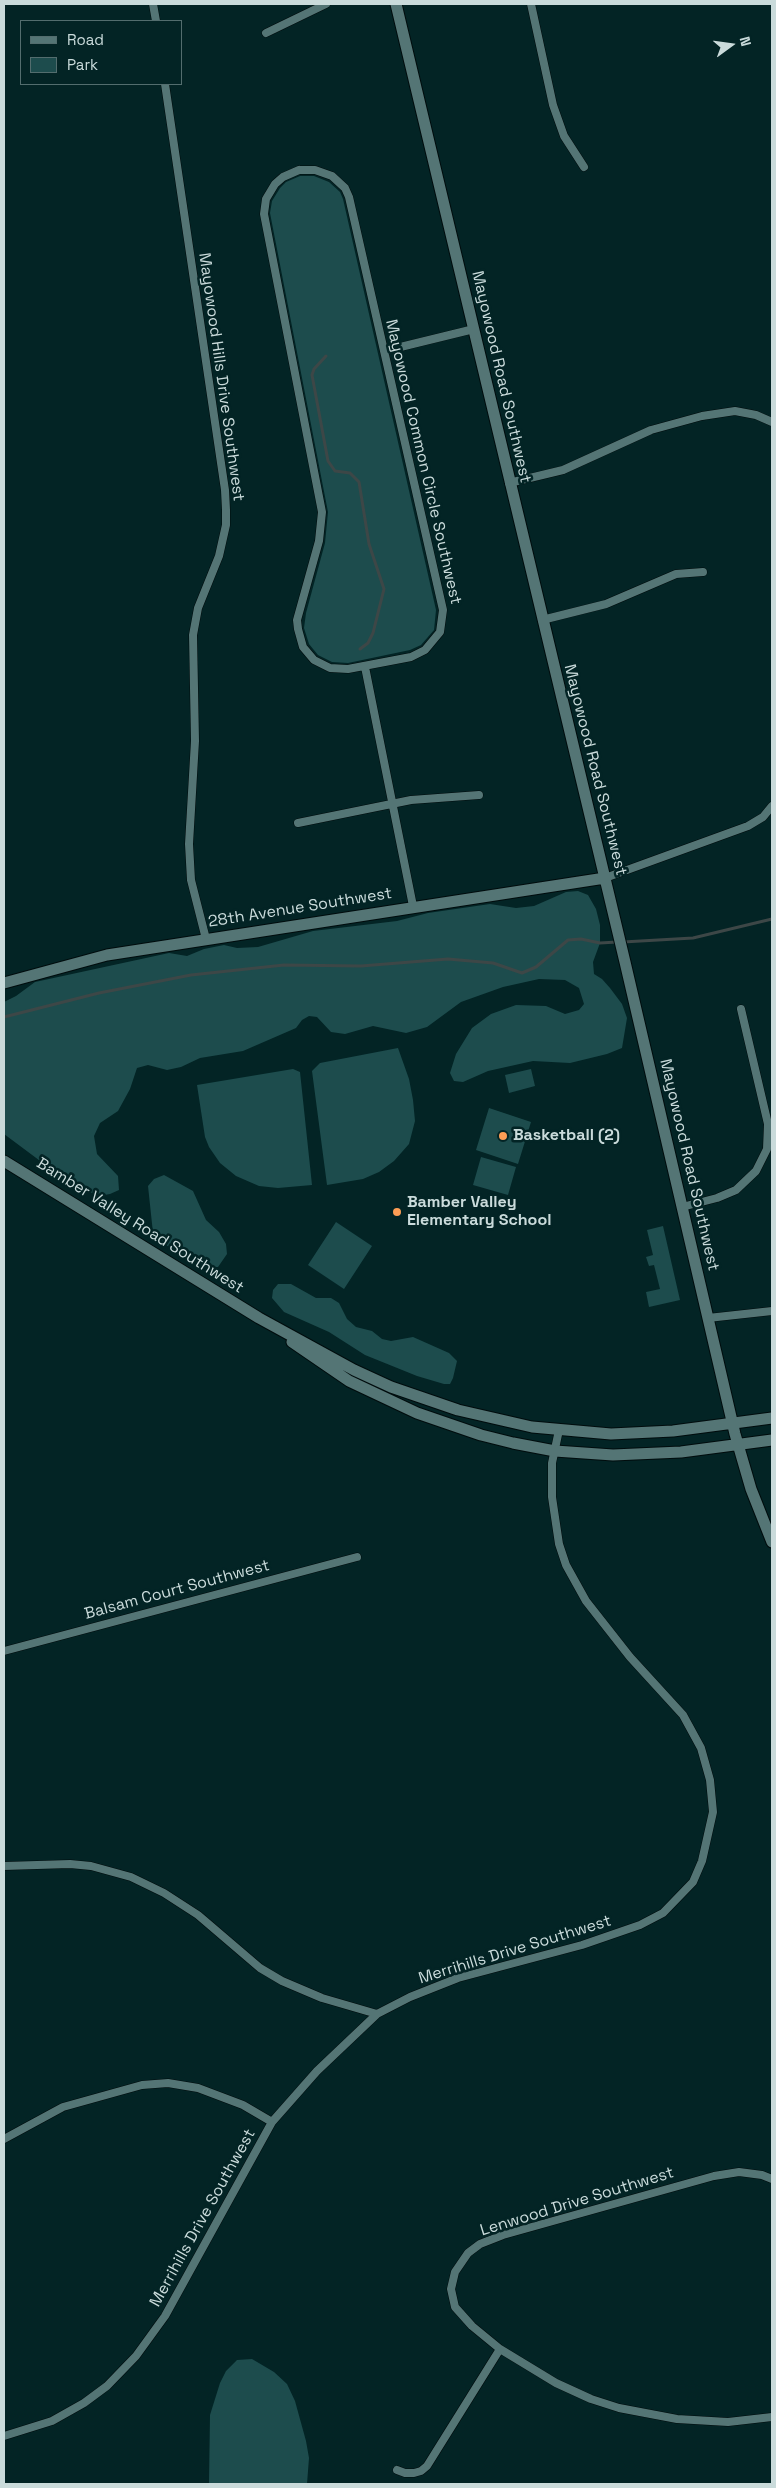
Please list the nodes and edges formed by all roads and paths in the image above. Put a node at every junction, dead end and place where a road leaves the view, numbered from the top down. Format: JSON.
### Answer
{"nodes":[{"id":1,"x":153,"y":4,"type":"edge"},
{"id":2,"x":326,"y":4,"type":"edge"},
{"id":3,"x":396,"y":4,"type":"edge"},
{"id":4,"x":531,"y":4,"type":"edge"},
{"id":5,"x":156,"y":20,"type":"edge"},
{"id":6,"x":266,"y":32,"type":"dead end"},
{"id":7,"x":166,"y":85,"type":"edge"},
{"id":8,"x":584,"y":167,"type":"dead end"},
{"id":9,"x":474,"y":329,"type":"junction"},
{"id":10,"x":384,"y":351,"type":"junction"},
{"id":11,"x":772,"y":422,"type":"edge"},
{"id":12,"x":509,"y":483,"type":"junction"},
{"id":13,"x":704,"y":572,"type":"dead end"},
{"id":14,"x":542,"y":620,"type":"junction"},
{"id":15,"x":365,"y":667,"type":"junction"},
{"id":16,"x":479,"y":795,"type":"dead end"},
{"id":17,"x":392,"y":804,"type":"junction"},
{"id":18,"x":772,"y":806,"type":"edge"},
{"id":19,"x":298,"y":823,"type":"dead end"},
{"id":20,"x":605,"y":878,"type":"junction"},
{"id":21,"x":413,"y":906,"type":"junction"},
{"id":22,"x":206,"y":939,"type":"junction"},
{"id":23,"x":4,"y":984,"type":"edge"},
{"id":24,"x":741,"y":1009,"type":"dead end"},
{"id":25,"x":4,"y":1161,"type":"edge"},
{"id":26,"x":682,"y":1207,"type":"junction"},
{"id":27,"x":772,"y":1311,"type":"edge"},
{"id":28,"x":260,"y":1318,"type":"junction"},
{"id":29,"x":708,"y":1318,"type":"junction"},
{"id":30,"x":772,"y":1418,"type":"edge"},
{"id":31,"x":733,"y":1424,"type":"junction"},
{"id":32,"x":559,"y":1430,"type":"junction"},
{"id":33,"x":772,"y":1440,"type":"edge"},
{"id":34,"x":738,"y":1444,"type":"junction"},
{"id":35,"x":555,"y":1450,"type":"junction"},
{"id":36,"x":772,"y":1542,"type":"edge"},
{"id":37,"x":357,"y":1556,"type":"dead end"},
{"id":38,"x":4,"y":1651,"type":"edge"},
{"id":39,"x":4,"y":1866,"type":"edge"},
{"id":40,"x":377,"y":2014,"type":"junction"},
{"id":41,"x":272,"y":2122,"type":"junction"},
{"id":42,"x":4,"y":2139,"type":"edge"},
{"id":43,"x":772,"y":2179,"type":"edge"},
{"id":44,"x":500,"y":2350,"type":"junction"},
{"id":45,"x":772,"y":2417,"type":"edge"},
{"id":46,"x":4,"y":2436,"type":"edge"},
{"id":47,"x":397,"y":2470,"type":"dead end"}],
"edges":[{"from":1,"to":5,"type":"street"},
{"from":2,"to":6,"type":"street"},
{"from":3,"to":9,"type":"street","name":"Mayowood Road Southwest"},
{"from":4,"to":8,"type":"street"},
{"from":7,"to":22,"type":"street","name":"Mayowood Hills Drive Southwest"},
{"from":9,"to":10,"type":"street"},
{"from":9,"to":12,"type":"street","name":"Mayowood Road Southwest"},
{"from":10,"to":15,"type":"street","name":"Mayowood Common Circle Southwest"},
{"from":10,"to":15,"type":"street","name":"Mayowood Common Circle Southwest"},
{"from":11,"to":12,"type":"street"},
{"from":12,"to":14,"type":"street","name":"Mayowood Road Southwest"},
{"from":13,"to":14,"type":"street"},
{"from":14,"to":20,"type":"street","name":"Mayowood Road Southwest"},
{"from":15,"to":17,"type":"street"},
{"from":16,"to":17,"type":"street"},
{"from":17,"to":19,"type":"street"},
{"from":17,"to":21,"type":"street"},
{"from":18,"to":20,"type":"street"},
{"from":20,"to":21,"type":"street","name":"28th Avenue Southwest"},
{"from":20,"to":26,"type":"street","name":"Mayowood Road Southwest"},
{"from":21,"to":22,"type":"street","name":"28th Avenue Southwest"},
{"from":22,"to":23,"type":"street","name":"28th Avenue Southwest"},
{"from":24,"to":26,"type":"street"},
{"from":25,"to":28,"type":"street","name":"Bamber Valley Road Southwest"},
{"from":26,"to":29,"type":"street","name":"Mayowood Road Southwest"},
{"from":27,"to":29,"type":"street"},
{"from":28,"to":32,"type":"street","name":"Bamber Valley Road Southwest"},
{"from":28,"to":35,"type":"street","name":"Bamber Valley Road Southwest"},
{"from":29,"to":31,"type":"street","name":"Mayowood Road Southwest"},
{"from":30,"to":31,"type":"street","name":"Bamber Valley Road Southwest"},
{"from":31,"to":32,"type":"street","name":"Bamber Valley Road Southwest"},
{"from":31,"to":34,"type":"street","name":"Mayowood Road Southwest"},
{"from":32,"to":35,"type":"street","name":"Merrihills Drive Southwest"},
{"from":33,"to":34,"type":"street","name":"Bamber Valley Road Southwest"},
{"from":34,"to":35,"type":"street","name":"Bamber Valley Road Southwest"},
{"from":34,"to":36,"type":"street","name":"Mayowood Road Southwest"},
{"from":35,"to":40,"type":"street","name":"Merrihills Drive Southwest"},
{"from":37,"to":38,"type":"street","name":"Balsam Court Southwest"},
{"from":39,"to":40,"type":"street"},
{"from":40,"to":41,"type":"street","name":"Merrihills Drive Southwest"},
{"from":41,"to":42,"type":"street"},
{"from":41,"to":46,"type":"street","name":"Merrihills Drive Southwest"},
{"from":43,"to":44,"type":"street","name":"Lenwood Drive Southwest"},
{"from":44,"to":45,"type":"street","name":"Lenwood Drive Southwest"},
{"from":44,"to":47,"type":"street"}]}
